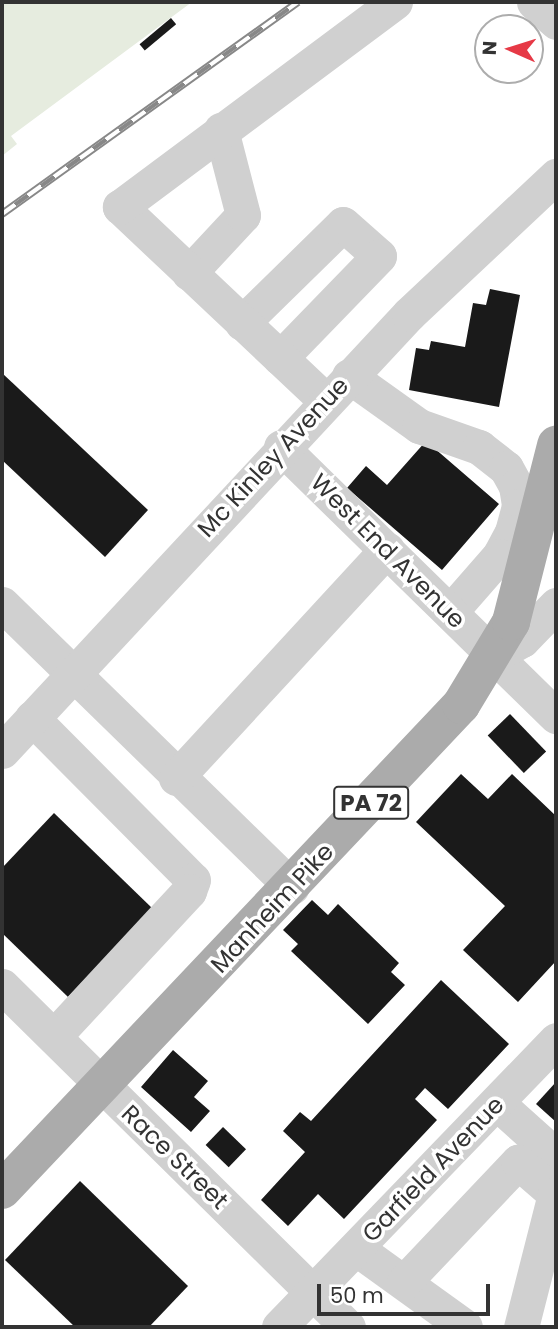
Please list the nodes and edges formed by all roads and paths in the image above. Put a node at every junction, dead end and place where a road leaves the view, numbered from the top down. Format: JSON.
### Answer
{"nodes":[{"id":1,"x":395,"y":2,"type":"edge"},
{"id":2,"x":534,"y":2,"type":"edge"},
{"id":3,"x":556,"y":22,"type":"edge"},
{"id":4,"x":221,"y":130,"type":"junction"},
{"id":5,"x":556,"y":176,"type":"edge"},
{"id":6,"x":189,"y":272,"type":"junction"},
{"id":7,"x":242,"y":323,"type":"junction"},
{"id":8,"x":280,"y":358,"type":"junction"},
{"id":9,"x":337,"y":388,"type":"junction"},
{"id":10,"x":556,"y":444,"type":"edge"},
{"id":11,"x":281,"y":447,"type":"junction"},
{"id":12,"x":387,"y":549,"type":"junction"},
{"id":13,"x":2,"y":604,"type":"edge"},
{"id":14,"x":556,"y":605,"type":"edge"},
{"id":15,"x":450,"y":612,"type":"junction"},
{"id":16,"x":493,"y":656,"type":"junction"},
{"id":17,"x":73,"y":673,"type":"junction"},
{"id":18,"x":556,"y":716,"type":"edge"},
{"id":19,"x":32,"y":718,"type":"junction"},
{"id":20,"x":2,"y":751,"type":"edge"},
{"id":21,"x":176,"y":778,"type":"junction"},
{"id":22,"x":292,"y":887,"type":"junction"},
{"id":23,"x":2,"y":986,"type":"edge"},
{"id":24,"x":55,"y":1034,"type":"junction"},
{"id":25,"x":556,"y":1040,"type":"edge"},
{"id":26,"x":102,"y":1087,"type":"junction"},
{"id":27,"x":497,"y":1103,"type":"junction"},
{"id":28,"x":556,"y":1156,"type":"edge"},
{"id":29,"x":2,"y":1190,"type":"edge"},
{"id":30,"x":357,"y":1249,"type":"junction"},
{"id":31,"x":404,"y":1282,"type":"junction"},
{"id":32,"x":314,"y":1292,"type":"junction"},
{"id":33,"x":279,"y":1327,"type":"edge"},
{"id":34,"x":348,"y":1327,"type":"edge"},
{"id":35,"x":465,"y":1327,"type":"edge"},
{"id":36,"x":521,"y":1327,"type":"edge"}],
"edges":[{"from":1,"to":4,"type":"street"},
{"from":2,"to":3,"type":"street"},
{"from":4,"to":6,"type":"street"},
{"from":4,"to":6,"type":"street"},
{"from":5,"to":9,"type":"street","name":"Mc Kinley Avenue"},
{"from":6,"to":7,"type":"street"},
{"from":7,"to":8,"type":"street"},
{"from":7,"to":8,"type":"street"},
{"from":8,"to":9,"type":"street"},
{"from":9,"to":11,"type":"street","name":"Mc Kinley Avenue"},
{"from":9,"to":15,"type":"street"},
{"from":10,"to":16,"type":"main road","name":"Manheim Pike","number":"PA 72"},
{"from":11,"to":12,"type":"street","name":"West End Avenue"},
{"from":11,"to":17,"type":"street","name":"Mc Kinley Avenue"},
{"from":12,"to":15,"type":"street","name":"West End Avenue"},
{"from":12,"to":21,"type":"street"},
{"from":13,"to":17,"type":"street"},
{"from":14,"to":16,"type":"street"},
{"from":15,"to":16,"type":"street","name":"West End Avenue"},
{"from":16,"to":18,"type":"street","name":"West End Avenue"},
{"from":16,"to":22,"type":"main road","name":"Manheim Pike","number":"PA 72"},
{"from":17,"to":19,"type":"street","name":"Mc Kinley Avenue"},
{"from":17,"to":21,"type":"street"},
{"from":19,"to":20,"type":"street","name":"Mc Kinley Avenue"},
{"from":19,"to":24,"type":"street"},
{"from":21,"to":22,"type":"street"},
{"from":22,"to":26,"type":"main road","name":"Manheim Pike","number":"PA 72"},
{"from":23,"to":24,"type":"street","name":"Race Street"},
{"from":24,"to":26,"type":"street","name":"Race Street"},
{"from":25,"to":27,"type":"street","name":"Garfield Avenue"},
{"from":26,"to":29,"type":"main road","name":"Manheim Pike","number":"PA 72"},
{"from":26,"to":32,"type":"street","name":"Race Street"},
{"from":27,"to":28,"type":"street"},
{"from":27,"to":30,"type":"street","name":"Garfield Avenue"},
{"from":30,"to":31,"type":"street"},
{"from":30,"to":32,"type":"street","name":"Garfield Avenue"},
{"from":31,"to":35,"type":"street"},
{"from":31,"to":36,"type":"street"},
{"from":32,"to":33,"type":"street","name":"Garfield Avenue"},
{"from":32,"to":34,"type":"street","name":"Race Street"}]}
